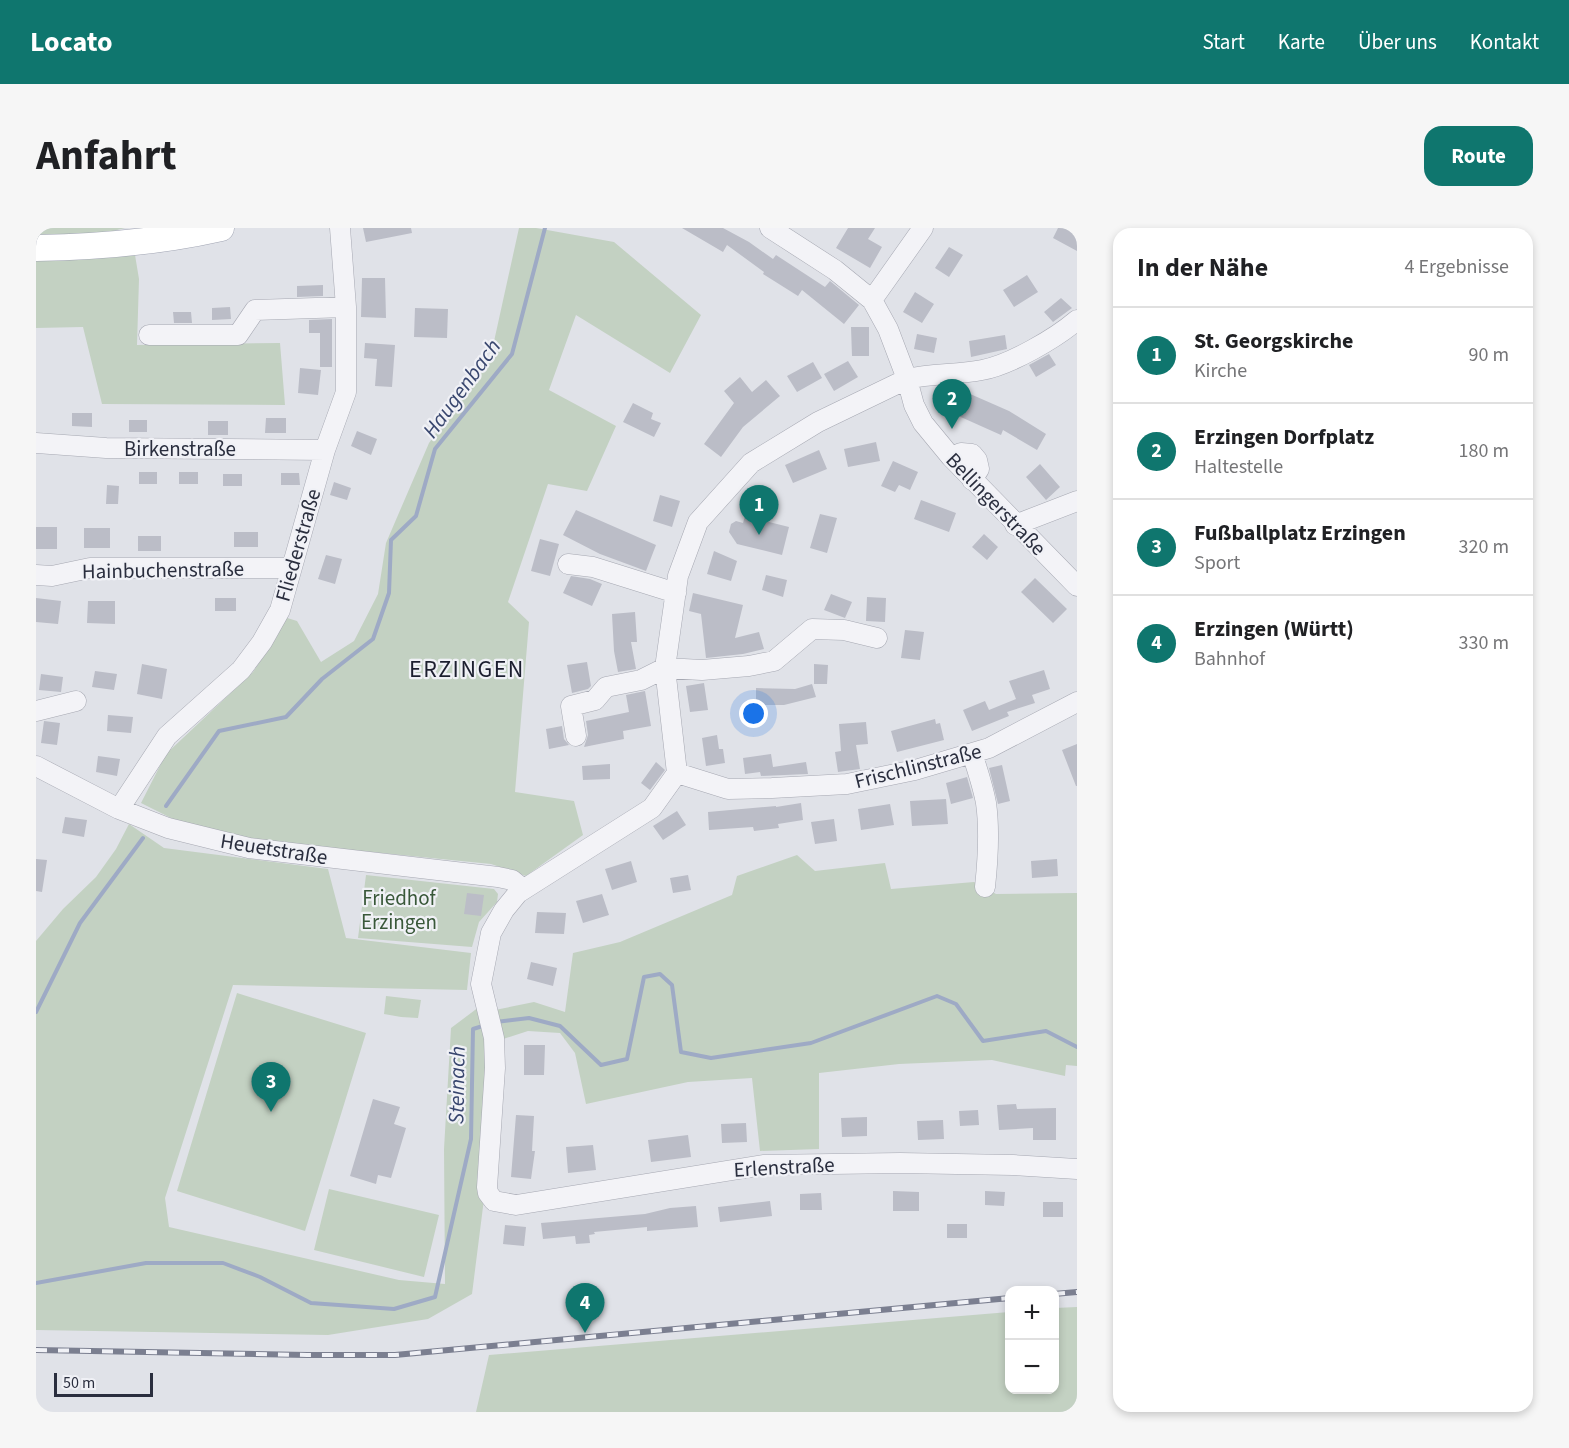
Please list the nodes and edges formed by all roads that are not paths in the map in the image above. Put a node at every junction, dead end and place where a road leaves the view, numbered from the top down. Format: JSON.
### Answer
{"nodes":[{"id":1,"x":221,"y":228,"type":"edge"},
{"id":2,"x":340,"y":228,"type":"edge"},
{"id":3,"x":770,"y":228,"type":"edge"},
{"id":4,"x":923,"y":228,"type":"edge"},
{"id":5,"x":36,"y":248,"type":"edge"},
{"id":6,"x":872,"y":300,"type":"junction"},
{"id":7,"x":346,"y":307,"type":"junction"},
{"id":8,"x":1077,"y":320,"type":"edge"},
{"id":9,"x":149,"y":335,"type":"dead end"},
{"id":10,"x":907,"y":379,"type":"junction"},
{"id":11,"x":36,"y":443,"type":"edge"},
{"id":12,"x":325,"y":450,"type":"junction"},
{"id":13,"x":1077,"y":501,"type":"edge"},
{"id":14,"x":1015,"y":525,"type":"junction"},
{"id":15,"x":568,"y":564,"type":"dead end"},
{"id":16,"x":291,"y":568,"type":"junction"},
{"id":17,"x":36,"y":575,"type":"edge"},
{"id":18,"x":1077,"y":586,"type":"edge"},
{"id":19,"x":676,"y":593,"type":"junction"},
{"id":20,"x":877,"y":638,"type":"dead end"},
{"id":21,"x":664,"y":669,"type":"junction"},
{"id":22,"x":76,"y":701,"type":"dead end"},
{"id":23,"x":1077,"y":702,"type":"edge"},
{"id":24,"x":36,"y":711,"type":"edge"},
{"id":25,"x":576,"y":736,"type":"dead end"},
{"id":26,"x":972,"y":753,"type":"junction"},
{"id":27,"x":36,"y":766,"type":"edge"},
{"id":28,"x":677,"y":773,"type":"junction"},
{"id":29,"x":119,"y":809,"type":"junction"},
{"id":30,"x":986,"y":887,"type":"dead end"},
{"id":31,"x":523,"y":889,"type":"junction"},
{"id":32,"x":1077,"y":1168,"type":"edge"}],
"edges":[{"from":1,"to":5,"type":"main road"},
{"from":2,"to":7,"type":"street","name":"Fliederstraße"},
{"from":3,"to":6,"type":"street","name":"Bellingerstraße"},
{"from":4,"to":6,"type":"street"},
{"from":6,"to":10,"type":"street","name":"Bellingerstraße"},
{"from":7,"to":9,"type":"street"},
{"from":7,"to":12,"type":"street","name":"Fliederstraße"},
{"from":8,"to":10,"type":"street"},
{"from":10,"to":14,"type":"street","name":"Bellingerstraße"},
{"from":10,"to":19,"type":"street"},
{"from":11,"to":12,"type":"street","name":"Birkenstraße"},
{"from":12,"to":16,"type":"street","name":"Fliederstraße"},
{"from":13,"to":14,"type":"street"},
{"from":14,"to":18,"type":"street","name":"Bellingerstraße"},
{"from":15,"to":19,"type":"street"},
{"from":16,"to":17,"type":"street","name":"Hainbuchenstraße"},
{"from":16,"to":29,"type":"street","name":"Fliederstraße"},
{"from":19,"to":21,"type":"street"},
{"from":20,"to":21,"type":"street"},
{"from":21,"to":25,"type":"street"},
{"from":21,"to":28,"type":"street"},
{"from":22,"to":24,"type":"street"},
{"from":23,"to":26,"type":"street","name":"Frischlinstraße"},
{"from":26,"to":28,"type":"street","name":"Frischlinstraße"},
{"from":26,"to":30,"type":"street"},
{"from":27,"to":29,"type":"street","name":"Heuetstraße"},
{"from":28,"to":31,"type":"street"},
{"from":29,"to":31,"type":"street","name":"Heuetstraße"},
{"from":31,"to":32,"type":"street","name":"Erlenstraße"}]}
